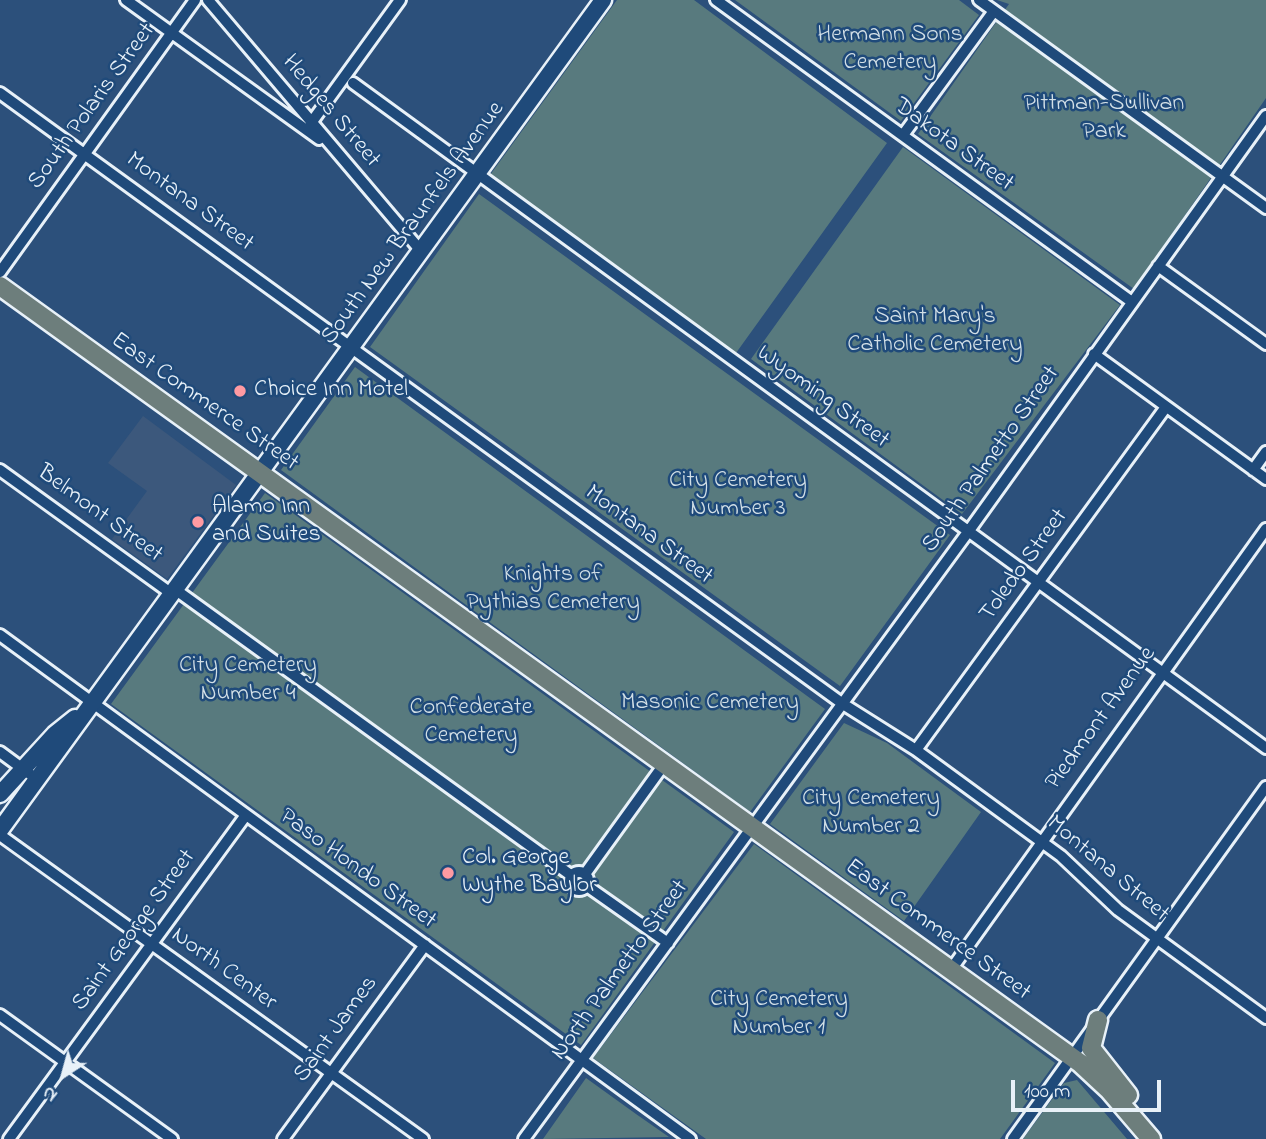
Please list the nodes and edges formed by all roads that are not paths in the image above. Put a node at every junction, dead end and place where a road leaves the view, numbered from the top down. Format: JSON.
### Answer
{"nodes":[{"id":1,"x":126,"y":0,"type":"edge"},
{"id":2,"x":195,"y":0,"type":"edge"},
{"id":3,"x":208,"y":0,"type":"edge"},
{"id":4,"x":400,"y":0,"type":"edge"},
{"id":5,"x":603,"y":0,"type":"edge"},
{"id":6,"x":716,"y":0,"type":"edge"},
{"id":7,"x":979,"y":0,"type":"edge"},
{"id":8,"x":994,"y":11,"type":"junction"},
{"id":9,"x":172,"y":32,"type":"junction"},
{"id":10,"x":354,"y":83,"type":"dead end"},
{"id":11,"x":0,"y":93,"type":"edge"},
{"id":12,"x":1266,"y":116,"type":"edge"},
{"id":13,"x":311,"y":123,"type":"junction"},
{"id":14,"x":902,"y":135,"type":"junction"},
{"id":15,"x":335,"y":150,"type":"junction"},
{"id":16,"x":85,"y":154,"type":"junction"},
{"id":17,"x":477,"y":173,"type":"junction"},
{"id":18,"x":1222,"y":176,"type":"junction"},
{"id":19,"x":1266,"y":208,"type":"edge"},
{"id":20,"x":421,"y":251,"type":"junction"},
{"id":21,"x":1158,"y":265,"type":"junction"},
{"id":22,"x":0,"y":272,"type":"edge"},
{"id":23,"x":0,"y":286,"type":"edge"},
{"id":24,"x":1132,"y":302,"type":"junction"},
{"id":25,"x":1266,"y":344,"type":"edge"},
{"id":26,"x":353,"y":348,"type":"junction"},
{"id":27,"x":1094,"y":354,"type":"junction"},
{"id":28,"x":1166,"y":407,"type":"junction"},
{"id":29,"x":1266,"y":452,"type":"edge"},
{"id":30,"x":0,"y":470,"type":"edge"},
{"id":31,"x":1253,"y":470,"type":"junction"},
{"id":32,"x":261,"y":474,"type":"junction"},
{"id":33,"x":1266,"y":479,"type":"edge"},
{"id":34,"x":1266,"y":529,"type":"edge"},
{"id":35,"x":968,"y":532,"type":"junction"},
{"id":36,"x":1039,"y":583,"type":"junction"},
{"id":37,"x":174,"y":592,"type":"junction"},
{"id":38,"x":0,"y":635,"type":"edge"},
{"id":39,"x":1161,"y":672,"type":"junction"},
{"id":40,"x":93,"y":703,"type":"junction"},
{"id":41,"x":843,"y":704,"type":"junction"},
{"id":42,"x":1266,"y":748,"type":"edge"},
{"id":43,"x":916,"y":750,"type":"junction"},
{"id":44,"x":0,"y":752,"type":"edge"},
{"id":45,"x":664,"y":763,"type":"junction"},
{"id":46,"x":22,"y":768,"type":"junction"},
{"id":47,"x":38,"y":779,"type":"junction"},
{"id":48,"x":1266,"y":786,"type":"edge"},
{"id":49,"x":0,"y":794,"type":"edge"},
{"id":50,"x":246,"y":815,"type":"junction"},
{"id":51,"x":753,"y":828,"type":"junction"},
{"id":52,"x":0,"y":833,"type":"edge"},
{"id":53,"x":1041,"y":841,"type":"junction"},
{"id":54,"x":585,"y":874,"type":"junction"},
{"id":55,"x":572,"y":876,"type":"junction"},
{"id":56,"x":587,"y":886,"type":"junction"},
{"id":57,"x":1157,"y":939,"type":"junction"},
{"id":58,"x":668,"y":943,"type":"junction"},
{"id":59,"x":151,"y":944,"type":"junction"},
{"id":60,"x":425,"y":945,"type":"junction"},
{"id":61,"x":950,"y":971,"type":"junction"},
{"id":62,"x":0,"y":1015,"type":"edge"},
{"id":63,"x":1265,"y":1015,"type":"edge"},
{"id":64,"x":1098,"y":1020,"type":"junction"},
{"id":65,"x":1071,"y":1058,"type":"junction"},
{"id":66,"x":582,"y":1060,"type":"junction"},
{"id":67,"x":65,"y":1062,"type":"junction"},
{"id":68,"x":331,"y":1073,"type":"junction"},
{"id":69,"x":9,"y":1139,"type":"edge"},
{"id":70,"x":172,"y":1139,"type":"edge"},
{"id":71,"x":283,"y":1139,"type":"edge"},
{"id":72,"x":423,"y":1139,"type":"edge"},
{"id":73,"x":524,"y":1139,"type":"edge"},
{"id":74,"x":690,"y":1139,"type":"edge"},
{"id":75,"x":1013,"y":1139,"type":"edge"},
{"id":76,"x":1151,"y":1139,"type":"edge"},
{"id":77,"x":1163,"y":1139,"type":"edge"}],
"edges":[{"from":1,"to":9,"type":"street"},
{"from":2,"to":9,"type":"street","name":"South Polaris Street"},
{"from":3,"to":13,"type":"street","name":"Hedges Street"},
{"from":4,"to":13,"type":"street"},
{"from":5,"to":17,"type":"main road","name":"South New Braunfels Avenue"},
{"from":6,"to":14,"type":"street","name":"Dakota Street"},
{"from":7,"to":8,"type":"street"},
{"from":8,"to":14,"type":"street"},
{"from":8,"to":18,"type":"street"},
{"from":9,"to":15,"type":"street"},
{"from":9,"to":16,"type":"street","name":"South Polaris Street"},
{"from":10,"to":17,"type":"street","name":"Wyoming Street"},
{"from":11,"to":16,"type":"street","name":"Montana Street"},
{"from":12,"to":18,"type":"street","name":"South Palmetto Street"},
{"from":13,"to":15,"type":"street","name":"Hedges Street"},
{"from":14,"to":24,"type":"street","name":"Dakota Street"},
{"from":15,"to":20,"type":"street","name":"Hedges Street"},
{"from":16,"to":22,"type":"street","name":"South Polaris Street"},
{"from":16,"to":26,"type":"street","name":"Montana Street"},
{"from":17,"to":20,"type":"main road","name":"South New Braunfels Avenue"},
{"from":17,"to":35,"type":"street","name":"Wyoming Street"},
{"from":18,"to":19,"type":"street"},
{"from":18,"to":21,"type":"street","name":"South Palmetto Street"},
{"from":20,"to":26,"type":"main road","name":"South New Braunfels Avenue"},
{"from":21,"to":24,"type":"street","name":"South Palmetto Street"},
{"from":21,"to":25,"type":"street"},
{"from":23,"to":32,"type":"main road","name":"East Commerce Street"},
{"from":24,"to":27,"type":"street","name":"South Palmetto Street"},
{"from":26,"to":32,"type":"main road","name":"South New Braunfels Avenue"},
{"from":26,"to":41,"type":"street","name":"Montana Street"},
{"from":27,"to":28,"type":"street"},
{"from":27,"to":35,"type":"street","name":"South Palmetto Street"},
{"from":28,"to":31,"type":"street"},
{"from":28,"to":36,"type":"street","name":"Toledo Street"},
{"from":29,"to":31,"type":"street"},
{"from":30,"to":37,"type":"street","name":"Belmont Street"},
{"from":31,"to":33,"type":"street"},
{"from":32,"to":37,"type":"main road","name":"South New Braunfels Avenue"},
{"from":32,"to":45,"type":"main road","name":"East Commerce Street"},
{"from":34,"to":39,"type":"street","name":"Piedmont Avenue"},
{"from":35,"to":36,"type":"street","name":"Wyoming Street"},
{"from":35,"to":41,"type":"street","name":"South Palmetto Street"},
{"from":36,"to":39,"type":"street","name":"Wyoming Street"},
{"from":36,"to":43,"type":"street","name":"Toledo Street"},
{"from":37,"to":40,"type":"main road","name":"South New Braunfels Avenue"},
{"from":37,"to":55,"type":"street","name":"Belmont Street"},
{"from":38,"to":40,"type":"street","name":"Paso Hondo Street"},
{"from":39,"to":42,"type":"street","name":"Wyoming Street"},
{"from":39,"to":53,"type":"street","name":"Piedmont Avenue"},
{"from":40,"to":46,"type":"main road"},
{"from":40,"to":47,"type":"main road"},
{"from":40,"to":50,"type":"street","name":"Paso Hondo Street"},
{"from":41,"to":43,"type":"street","name":"Montana Street"},
{"from":41,"to":51,"type":"street","name":"South Palmetto Street"},
{"from":43,"to":53,"type":"street","name":"Montana Street"},
{"from":44,"to":46,"type":"street"},
{"from":45,"to":51,"type":"main road","name":"East Commerce Street"},
{"from":45,"to":54,"type":"street"},
{"from":46,"to":47,"type":"street"},
{"from":46,"to":49,"type":"main road"},
{"from":47,"to":52,"type":"main road"},
{"from":48,"to":57,"type":"street"},
{"from":50,"to":59,"type":"street","name":"Saint George Street"},
{"from":50,"to":60,"type":"street","name":"Paso Hondo Street"},
{"from":51,"to":58,"type":"street","name":"North Palmetto Street"},
{"from":51,"to":61,"type":"main road","name":"East Commerce Street"},
{"from":52,"to":59,"type":"street","name":"North Center"},
{"from":53,"to":57,"type":"street","name":"Montana Street"},
{"from":53,"to":61,"type":"street","name":"Piedmont Avenue"},
{"from":54,"to":55,"type":"street"},
{"from":54,"to":56,"type":"street"},
{"from":55,"to":56,"type":"street"},
{"from":56,"to":58,"type":"street"},
{"from":57,"to":63,"type":"street","name":"Montana Street"},
{"from":57,"to":64,"type":"street"},
{"from":58,"to":66,"type":"street","name":"North Palmetto Street"},
{"from":59,"to":67,"type":"street","name":"Saint George Street"},
{"from":59,"to":68,"type":"street","name":"North Center"},
{"from":60,"to":66,"type":"street","name":"Paso Hondo Street"},
{"from":60,"to":68,"type":"street","name":"Saint James"},
{"from":61,"to":65,"type":"main road","name":"East Commerce Street"},
{"from":62,"to":67,"type":"street"},
{"from":64,"to":65,"type":"street"},
{"from":64,"to":77,"type":"main road"},
{"from":65,"to":75,"type":"street"},
{"from":65,"to":76,"type":"main road","name":"East Commerce Street"},
{"from":66,"to":73,"type":"street","name":"North Palmetto Street"},
{"from":66,"to":74,"type":"street","name":"Paso Hondo Street"},
{"from":67,"to":69,"type":"street","name":"Saint George Street"},
{"from":67,"to":70,"type":"street"},
{"from":68,"to":71,"type":"street","name":"Saint James"},
{"from":68,"to":72,"type":"street","name":"North Center"}]}
